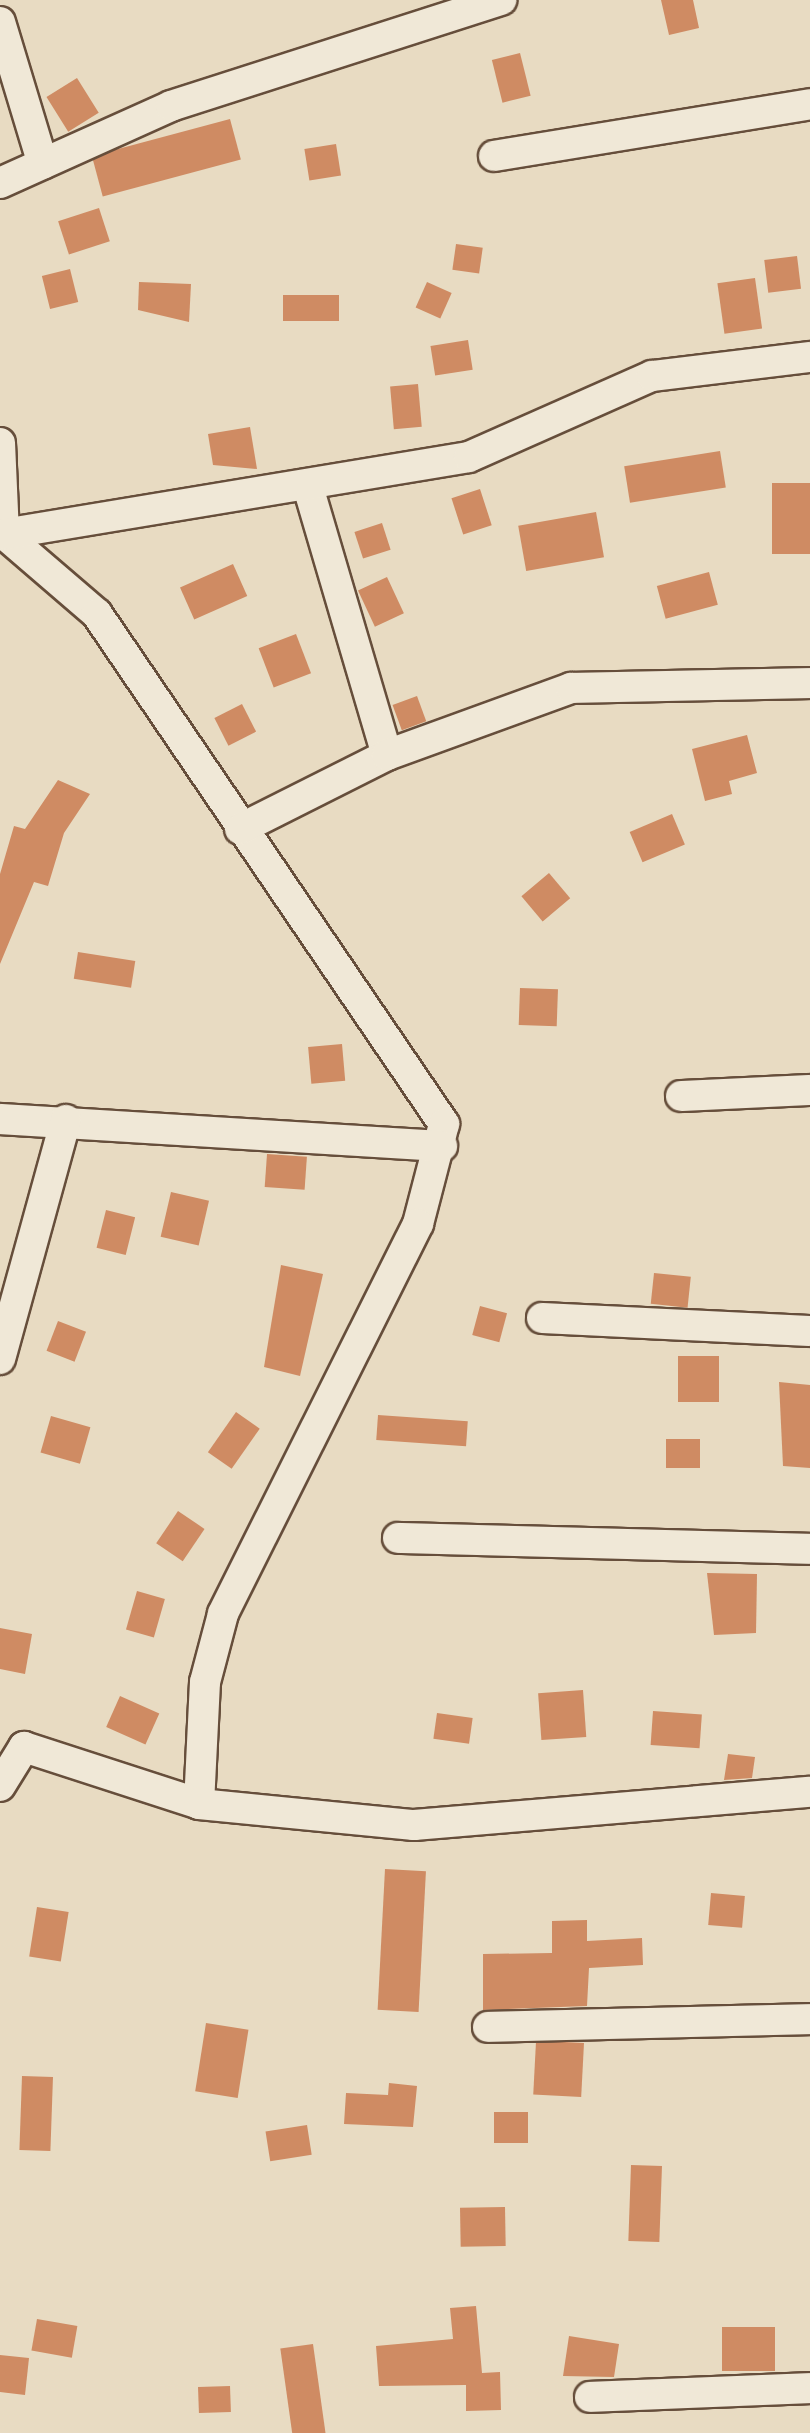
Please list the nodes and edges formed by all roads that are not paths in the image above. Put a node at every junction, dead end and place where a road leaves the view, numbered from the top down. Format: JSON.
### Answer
{"nodes":[{"id":1,"x":501,"y":0,"type":"edge"},
{"id":2,"x":0,"y":22,"type":"edge"},
{"id":3,"x":810,"y":104,"type":"edge"},
{"id":4,"x":494,"y":156,"type":"dead end"},
{"id":5,"x":43,"y":164,"type":"junction"},
{"id":6,"x":0,"y":183,"type":"edge"},
{"id":7,"x":810,"y":357,"type":"edge"},
{"id":8,"x":0,"y":444,"type":"edge"},
{"id":9,"x":308,"y":490,"type":"junction"},
{"id":10,"x":4,"y":534,"type":"junction"},
{"id":11,"x":810,"y":684,"type":"edge"},
{"id":12,"x":387,"y":755,"type":"junction"},
{"id":13,"x":240,"y":829,"type":"junction"},
{"id":14,"x":810,"y":1090,"type":"edge"},
{"id":15,"x":681,"y":1096,"type":"dead end"},
{"id":16,"x":0,"y":1120,"type":"edge"},
{"id":17,"x":66,"y":1120,"type":"junction"},
{"id":18,"x":442,"y":1146,"type":"junction"},
{"id":19,"x":542,"y":1318,"type":"dead end"},
{"id":20,"x":810,"y":1331,"type":"edge"},
{"id":21,"x":0,"y":1359,"type":"edge"},
{"id":22,"x":398,"y":1538,"type":"dead end"},
{"id":23,"x":810,"y":1549,"type":"edge"},
{"id":24,"x":0,"y":1786,"type":"edge"},
{"id":25,"x":810,"y":1792,"type":"edge"},
{"id":26,"x":200,"y":1804,"type":"junction"},
{"id":27,"x":810,"y":2019,"type":"edge"},
{"id":28,"x":488,"y":2027,"type":"dead end"},
{"id":29,"x":810,"y":2388,"type":"edge"},
{"id":30,"x":590,"y":2397,"type":"dead end"}],
"edges":[{"from":1,"to":5,"type":"street"},
{"from":2,"to":5,"type":"street"},
{"from":3,"to":4,"type":"street"},
{"from":5,"to":6,"type":"street"},
{"from":7,"to":9,"type":"street"},
{"from":8,"to":10,"type":"street"},
{"from":9,"to":10,"type":"street"},
{"from":9,"to":12,"type":"street"},
{"from":10,"to":13,"type":"street"},
{"from":11,"to":12,"type":"street"},
{"from":12,"to":13,"type":"street"},
{"from":13,"to":18,"type":"street"},
{"from":14,"to":15,"type":"street"},
{"from":16,"to":17,"type":"street"},
{"from":17,"to":18,"type":"street"},
{"from":17,"to":21,"type":"street"},
{"from":18,"to":26,"type":"street"},
{"from":19,"to":20,"type":"street"},
{"from":22,"to":23,"type":"street"},
{"from":24,"to":26,"type":"street"},
{"from":25,"to":26,"type":"street"},
{"from":27,"to":28,"type":"street"},
{"from":29,"to":30,"type":"street"}]}
